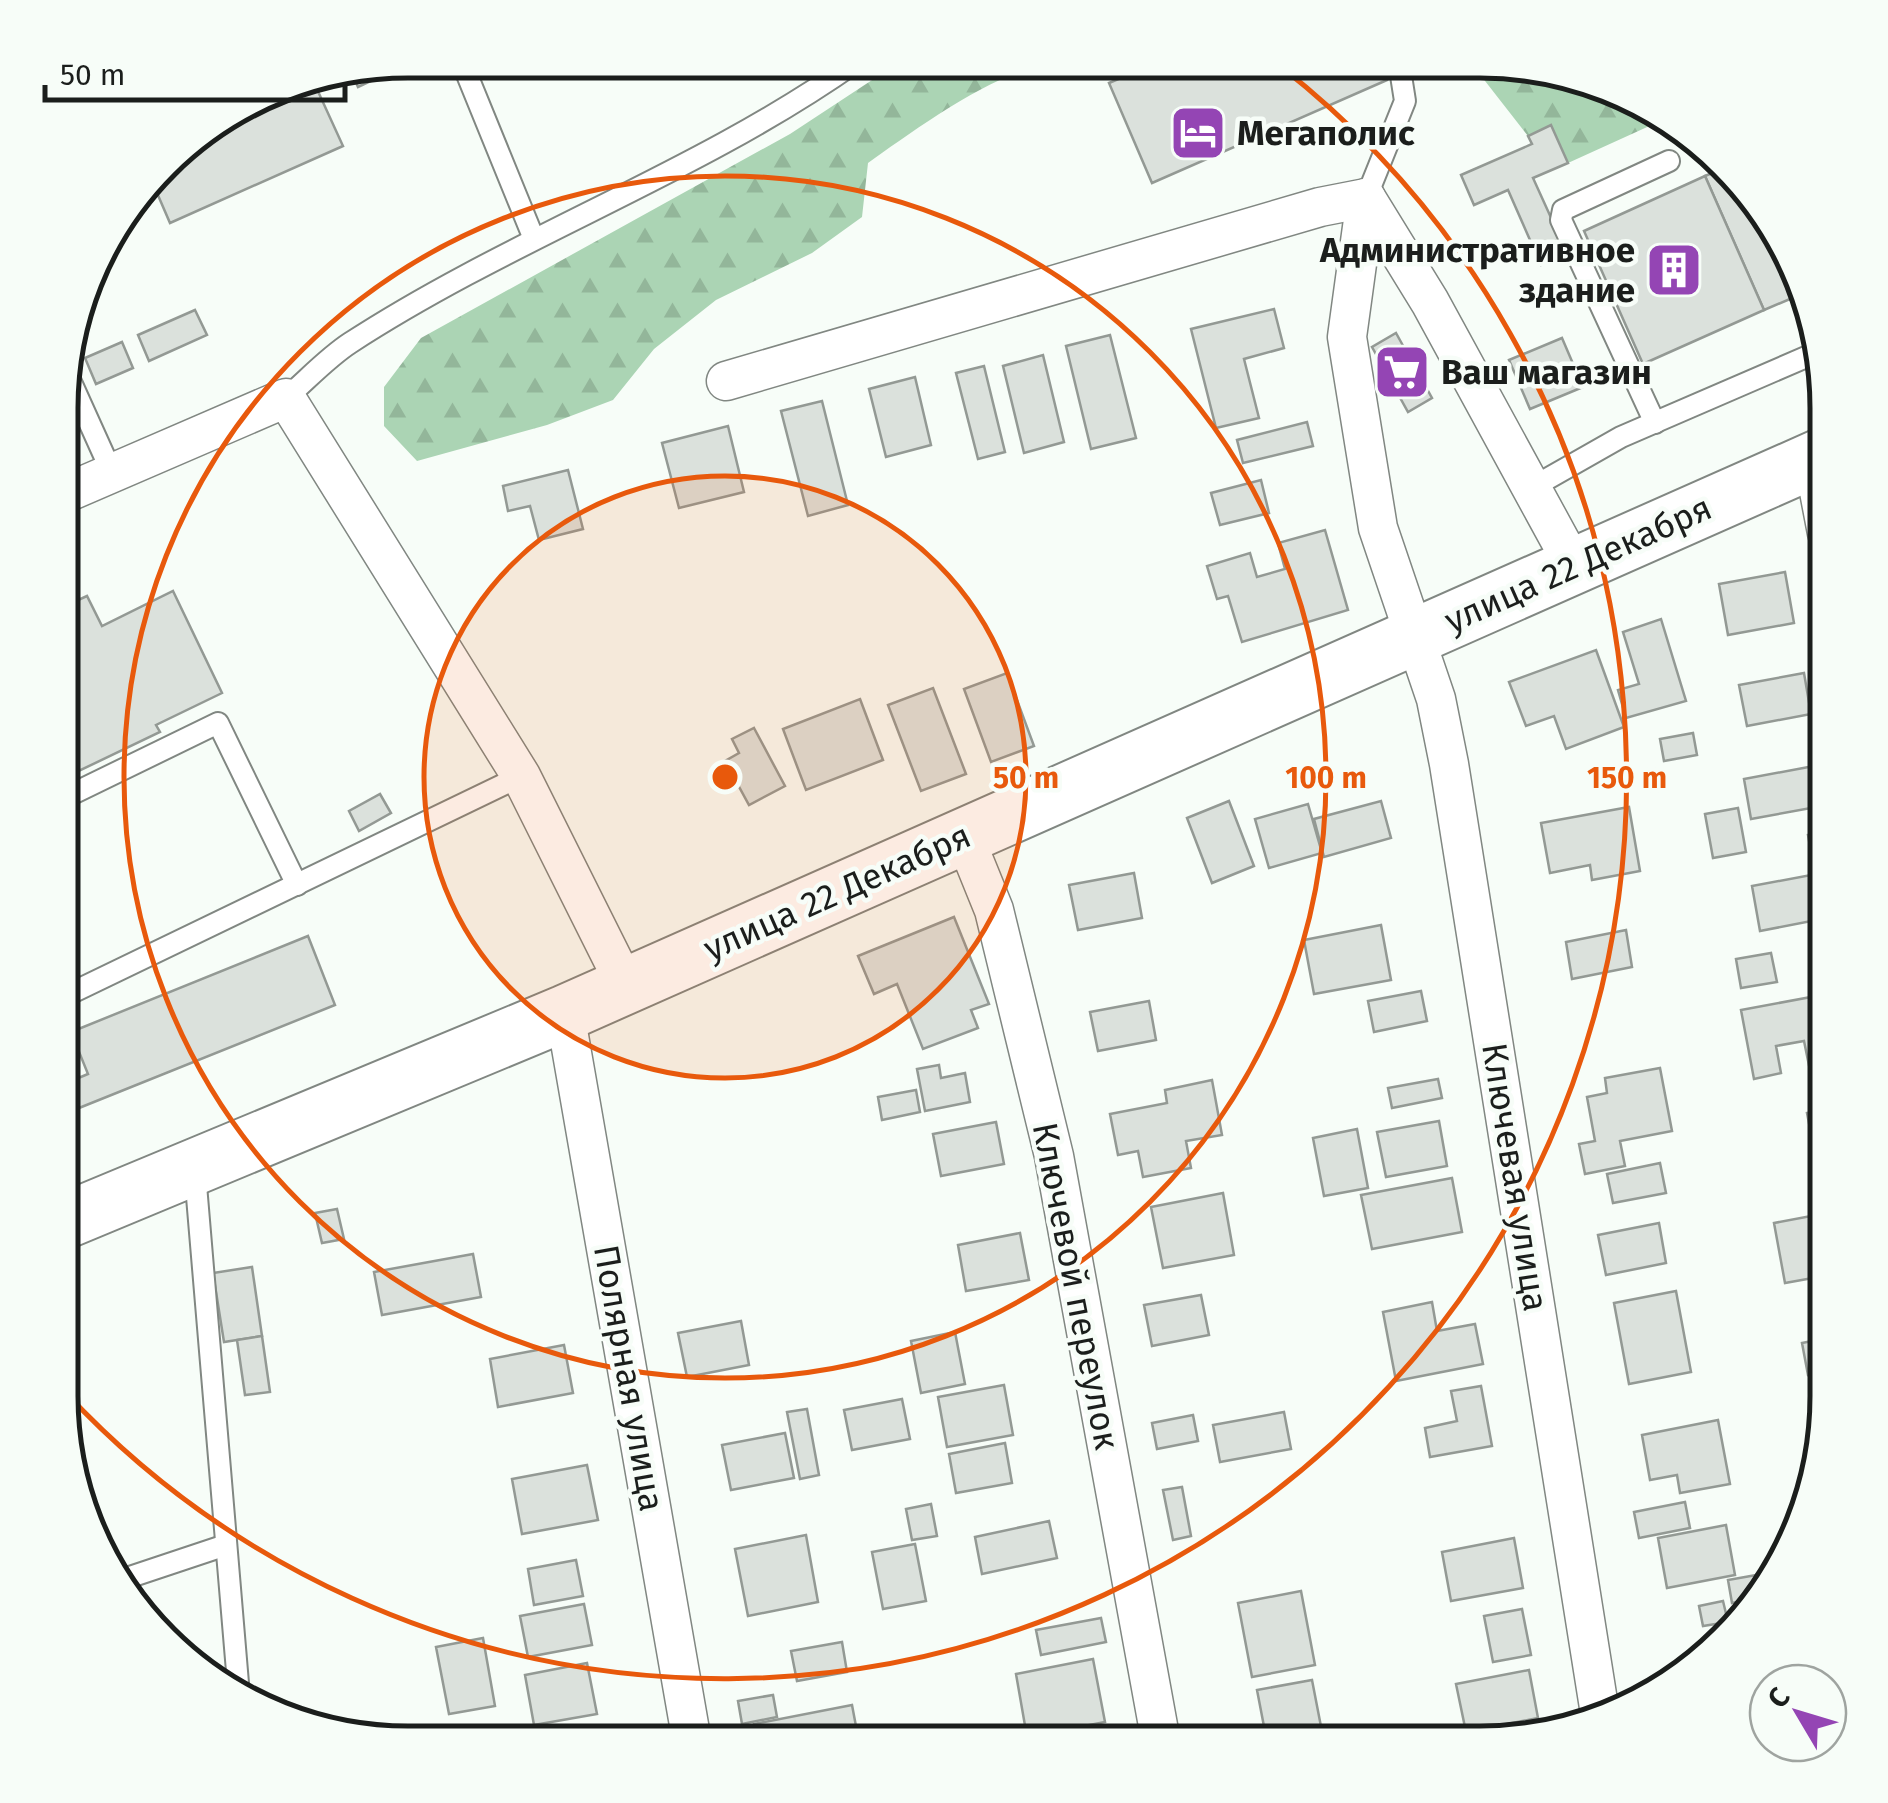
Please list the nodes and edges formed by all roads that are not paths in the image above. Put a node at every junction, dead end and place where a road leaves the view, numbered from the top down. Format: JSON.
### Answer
{"nodes":[{"id":1,"x":469,"y":78,"type":"edge"},
{"id":2,"x":834,"y":78,"type":"edge"},
{"id":3,"x":1401,"y":78,"type":"edge"},
{"id":4,"x":1669,"y":161,"type":"dead end"},
{"id":5,"x":1366,"y":198,"type":"junction"},
{"id":6,"x":534,"y":239,"type":"junction"},
{"id":7,"x":1806,"y":357,"type":"edge"},
{"id":8,"x":726,"y":381,"type":"dead end"},
{"id":9,"x":78,"y":398,"type":"edge"},
{"id":10,"x":286,"y":398,"type":"junction"},
{"id":11,"x":1655,"y":423,"type":"junction"},
{"id":12,"x":1810,"y":461,"type":"edge"},
{"id":13,"x":112,"y":473,"type":"junction"},
{"id":14,"x":1533,"y":487,"type":"junction"},
{"id":15,"x":78,"y":488,"type":"edge"},
{"id":16,"x":1574,"y":566,"type":"junction"},
{"id":17,"x":1415,"y":636,"type":"junction"},
{"id":18,"x":521,"y":776,"type":"junction"},
{"id":19,"x":78,"y":791,"type":"edge"},
{"id":20,"x":964,"y":836,"type":"junction"},
{"id":21,"x":296,"y":885,"type":"junction"},
{"id":22,"x":626,"y":986,"type":"junction"},
{"id":23,"x":78,"y":990,"type":"edge"},
{"id":24,"x":565,"y":1013,"type":"junction"},
{"id":25,"x":194,"y":1166,"type":"junction"},
{"id":26,"x":78,"y":1215,"type":"edge"},
{"id":27,"x":226,"y":1545,"type":"junction"},
{"id":28,"x":132,"y":1576,"type":"edge"},
{"id":29,"x":238,"y":1678,"type":"edge"},
{"id":30,"x":1599,"y":1703,"type":"edge"},
{"id":31,"x":689,"y":1725,"type":"edge"},
{"id":32,"x":1159,"y":1725,"type":"edge"}],
"edges":[{"from":1,"to":6,"type":"lane"},
{"from":2,"to":6,"type":"lane"},
{"from":3,"to":5,"type":"lane"},
{"from":4,"to":11,"type":"lane"},
{"from":5,"to":8,"type":"street"},
{"from":5,"to":14,"type":"street"},
{"from":5,"to":17,"type":"street","name":"Ключевая улица"},
{"from":6,"to":10,"type":"lane"},
{"from":7,"to":11,"type":"lane"},
{"from":9,"to":13,"type":"lane"},
{"from":10,"to":13,"type":"street"},
{"from":10,"to":18,"type":"street"},
{"from":11,"to":14,"type":"lane"},
{"from":12,"to":16,"type":"main road","name":"улица 22 Декабря"},
{"from":13,"to":15,"type":"street"},
{"from":14,"to":16,"type":"street"},
{"from":16,"to":17,"type":"main road","name":"улица 22 Декабря"},
{"from":17,"to":20,"type":"main road","name":"улица 22 Декабря"},
{"from":17,"to":30,"type":"street","name":"Ключевая улица"},
{"from":18,"to":21,"type":"lane"},
{"from":18,"to":22,"type":"street"},
{"from":19,"to":21,"type":"lane"},
{"from":20,"to":22,"type":"main road","name":"улица 22 Декабря"},
{"from":20,"to":32,"type":"street","name":"Ключевой переулок"},
{"from":21,"to":23,"type":"lane"},
{"from":22,"to":24,"type":"main road","name":"улица 22 Декабря"},
{"from":24,"to":25,"type":"main road","name":"улица 22 Декабря"},
{"from":24,"to":31,"type":"street","name":"Полярная улица"},
{"from":25,"to":26,"type":"main road","name":"улица 22 Декабря"},
{"from":25,"to":27,"type":"lane"},
{"from":27,"to":28,"type":"lane"},
{"from":27,"to":29,"type":"lane"}]}
